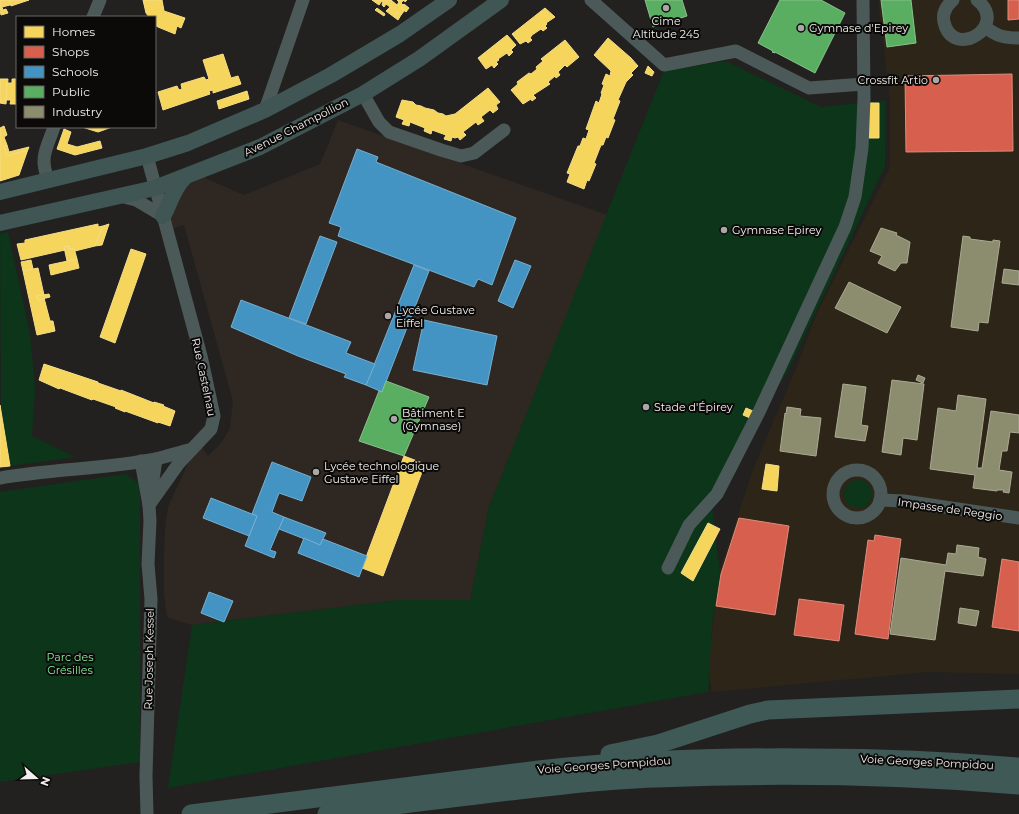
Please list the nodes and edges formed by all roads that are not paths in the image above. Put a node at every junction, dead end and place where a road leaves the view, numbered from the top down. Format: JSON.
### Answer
{"nodes":[{"id":1,"x":100,"y":0,"type":"edge"},
{"id":2,"x":303,"y":0,"type":"edge"},
{"id":3,"x":449,"y":0,"type":"edge"},
{"id":4,"x":501,"y":0,"type":"edge"},
{"id":5,"x":591,"y":0,"type":"edge"},
{"id":6,"x":863,"y":0,"type":"edge"},
{"id":7,"x":953,"y":0,"type":"edge"},
{"id":8,"x":977,"y":0,"type":"edge"},
{"id":9,"x":94,"y":16,"type":"edge"},
{"id":10,"x":985,"y":27,"type":"junction"},
{"id":11,"x":1019,"y":38,"type":"edge"},
{"id":12,"x":864,"y":84,"type":"junction"},
{"id":13,"x":363,"y":94,"type":"junction"},
{"id":14,"x":265,"y":110,"type":"junction"},
{"id":15,"x":54,"y":128,"type":"edge"},
{"id":16,"x":504,"y":130,"type":"dead end"},
{"id":17,"x":147,"y":156,"type":"junction"},
{"id":18,"x":185,"y":177,"type":"junction"},
{"id":19,"x":48,"y":179,"type":"junction"},
{"id":20,"x":155,"y":188,"type":"junction"},
{"id":21,"x":0,"y":192,"type":"edge"},
{"id":22,"x":120,"y":196,"type":"junction"},
{"id":23,"x":162,"y":216,"type":"junction"},
{"id":24,"x":0,"y":223,"type":"edge"},
{"id":25,"x":192,"y":449,"type":"junction"},
{"id":26,"x":156,"y":458,"type":"junction"},
{"id":27,"x":141,"y":461,"type":"junction"},
{"id":28,"x":0,"y":478,"type":"edge"},
{"id":29,"x":880,"y":500,"type":"dead end"},
{"id":30,"x":149,"y":505,"type":"junction"},
{"id":31,"x":1019,"y":518,"type":"edge"},
{"id":32,"x":668,"y":568,"type":"dead end"},
{"id":33,"x":1019,"y":699,"type":"edge"},
{"id":34,"x":1019,"y":767,"type":"edge"},
{"id":35,"x":539,"y":770,"type":"junction"},
{"id":36,"x":1019,"y":785,"type":"edge"},
{"id":37,"x":147,"y":814,"type":"edge"},
{"id":38,"x":191,"y":814,"type":"edge"},
{"id":39,"x":327,"y":814,"type":"edge"}],
"edges":[{"from":1,"to":9,"type":"street"},
{"from":2,"to":14,"type":"street"},
{"from":3,"to":14,"type":"main road"},
{"from":4,"to":13,"type":"main road","name":"Avenue Champollion"},
{"from":5,"to":12,"type":"street"},
{"from":6,"to":12,"type":"street"},
{"from":7,"to":10,"type":"street"},
{"from":8,"to":10,"type":"street"},
{"from":10,"to":11,"type":"street"},
{"from":12,"to":32,"type":"street"},
{"from":13,"to":16,"type":"street"},
{"from":13,"to":18,"type":"main road","name":"Avenue Champollion"},
{"from":14,"to":17,"type":"main road"},
{"from":15,"to":19,"type":"street"},
{"from":17,"to":19,"type":"main road"},
{"from":17,"to":20,"type":"street","name":"Rue Castelnau"},
{"from":18,"to":20,"type":"main road","name":"Avenue Champollion"},
{"from":18,"to":23,"type":"main road"},
{"from":19,"to":21,"type":"main road"},
{"from":20,"to":22,"type":"main road","name":"Avenue Champollion"},
{"from":20,"to":23,"type":"street","name":"Rue Castelnau"},
{"from":22,"to":23,"type":"street"},
{"from":22,"to":24,"type":"main road","name":"Avenue Champollion"},
{"from":23,"to":25,"type":"street","name":"Rue Castelnau"},
{"from":25,"to":26,"type":"street"},
{"from":25,"to":30,"type":"street"},
{"from":26,"to":27,"type":"street"},
{"from":26,"to":30,"type":"street","name":"Rue Joseph Kessel"},
{"from":27,"to":28,"type":"street"},
{"from":27,"to":30,"type":"street","name":"Rue Joseph Kessel"},
{"from":29,"to":31,"type":"street","name":"Impasse de Reggio"},
{"from":30,"to":37,"type":"street","name":"Rue Joseph Kessel"},
{"from":33,"to":35,"type":"highway"},
{"from":34,"to":35,"type":"highway","name":"Voie Georges Pompidou"},
{"from":35,"to":38,"type":"highway","name":"Voie Georges Pompidou"},
{"from":36,"to":39,"type":"highway","name":"Voie Georges Pompidou"}]}
